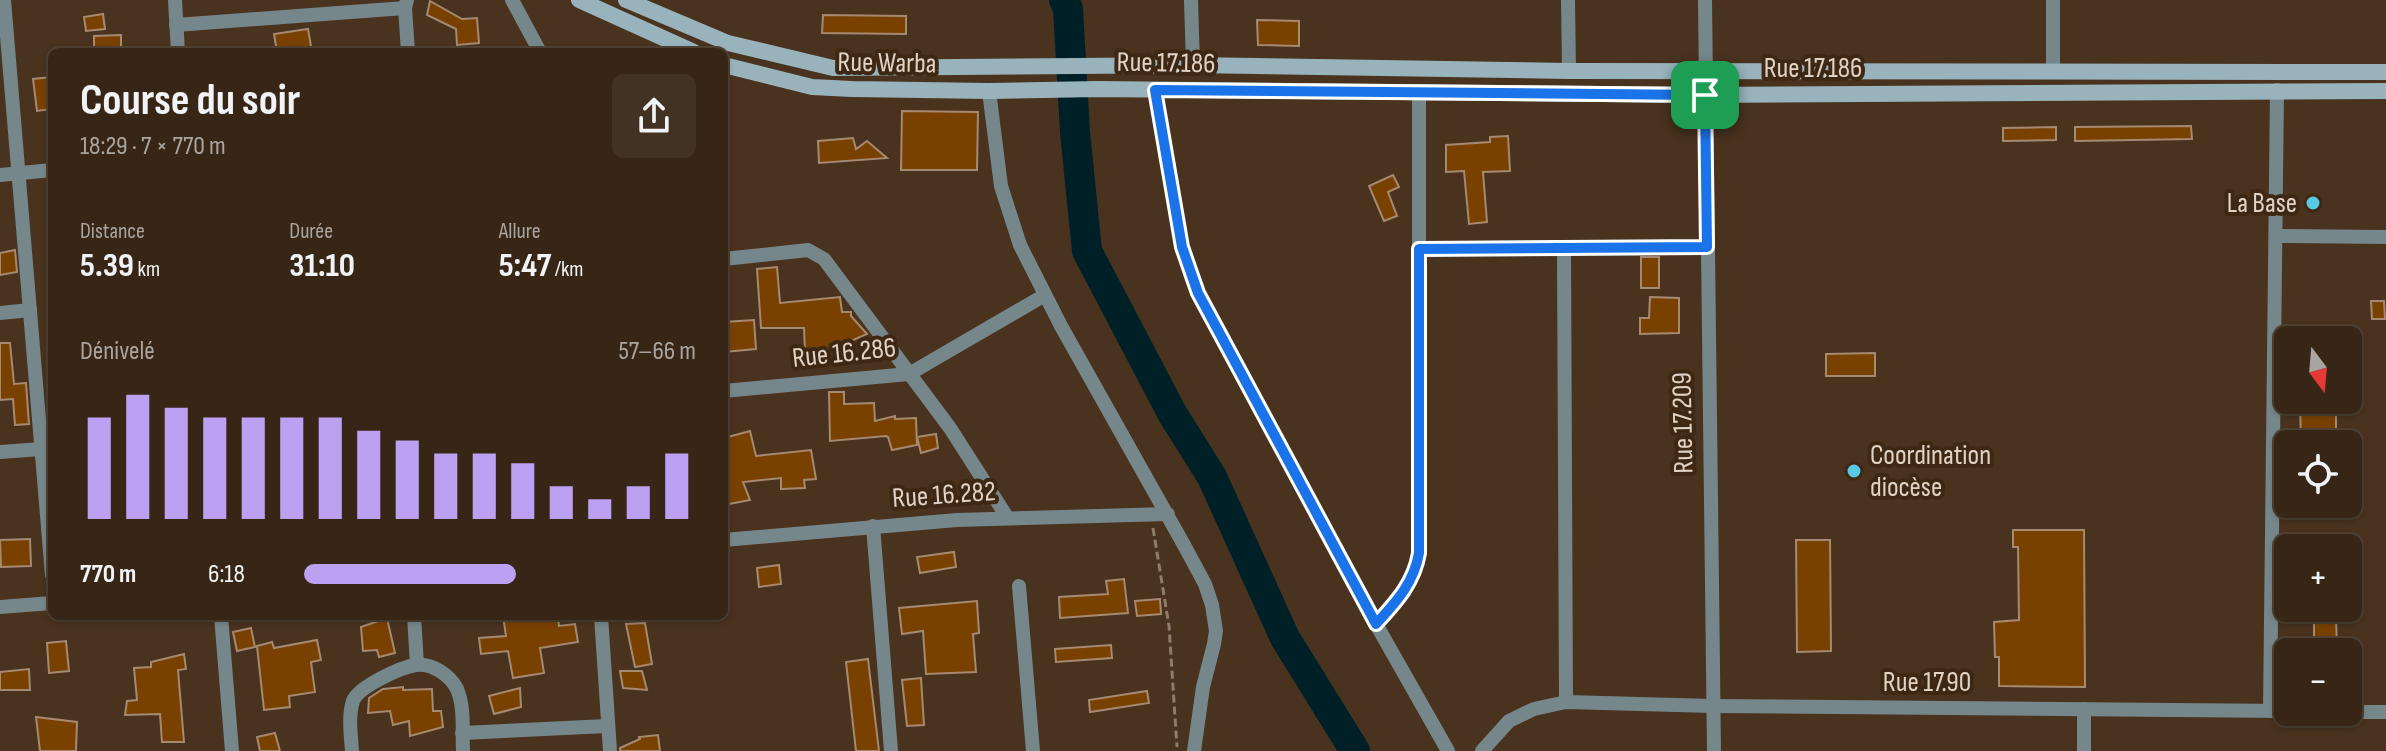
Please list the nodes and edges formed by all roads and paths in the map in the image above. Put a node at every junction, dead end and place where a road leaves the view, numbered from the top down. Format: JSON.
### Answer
{"nodes":[{"id":1,"x":4,"y":0,"type":"edge"},
{"id":2,"x":175,"y":0,"type":"edge"},
{"id":3,"x":512,"y":0,"type":"edge"},
{"id":4,"x":579,"y":0,"type":"edge"},
{"id":5,"x":626,"y":0,"type":"edge"},
{"id":6,"x":1191,"y":0,"type":"edge"},
{"id":7,"x":1568,"y":0,"type":"edge"},
{"id":8,"x":1705,"y":0,"type":"edge"},
{"id":9,"x":2053,"y":0,"type":"edge"},
{"id":10,"x":406,"y":4,"type":"edge"},
{"id":11,"x":3,"y":22,"type":"edge"},
{"id":12,"x":176,"y":25,"type":"junction"},
{"id":13,"x":178,"y":48,"type":"edge"},
{"id":14,"x":408,"y":48,"type":"edge"},
{"id":15,"x":538,"y":48,"type":"edge"},
{"id":16,"x":685,"y":48,"type":"edge"},
{"id":17,"x":1193,"y":65,"type":"junction"},
{"id":18,"x":728,"y":66,"type":"edge"},
{"id":19,"x":1705,"y":70,"type":"junction"},
{"id":20,"x":1569,"y":71,"type":"junction"},
{"id":21,"x":2053,"y":72,"type":"junction"},
{"id":22,"x":2386,"y":72,"type":"edge"},
{"id":23,"x":1051,"y":90,"type":"joint"},
{"id":24,"x":1155,"y":90,"type":"junction"},
{"id":25,"x":2277,"y":90,"type":"junction"},
{"id":26,"x":989,"y":91,"type":"junction"},
{"id":27,"x":1419,"y":91,"type":"junction"},
{"id":28,"x":2386,"y":91,"type":"edge"},
{"id":29,"x":1705,"y":95,"type":"junction"},
{"id":30,"x":48,"y":170,"type":"edge"},
{"id":31,"x":19,"y":173,"type":"junction"},
{"id":32,"x":0,"y":175,"type":"edge"},
{"id":33,"x":2276,"y":236,"type":"junction"},
{"id":34,"x":2386,"y":237,"type":"edge"},
{"id":35,"x":1707,"y":247,"type":"junction"},
{"id":36,"x":1564,"y":248,"type":"junction"},
{"id":37,"x":1419,"y":249,"type":"junction"},
{"id":38,"x":728,"y":259,"type":"edge"},
{"id":39,"x":1045,"y":295,"type":"junction"},
{"id":40,"x":30,"y":310,"type":"junction"},
{"id":41,"x":0,"y":313,"type":"edge"},
{"id":42,"x":909,"y":374,"type":"junction"},
{"id":43,"x":728,"y":391,"type":"edge"},
{"id":44,"x":41,"y":449,"type":"junction"},
{"id":45,"x":0,"y":452,"type":"edge"},
{"id":46,"x":1168,"y":514,"type":"junction"},
{"id":47,"x":1151,"y":515,"type":"junction"},
{"id":48,"x":1007,"y":517,"type":"junction"},
{"id":49,"x":873,"y":526,"type":"junction"},
{"id":50,"x":48,"y":529,"type":"edge"},
{"id":51,"x":728,"y":540,"type":"edge"},
{"id":52,"x":1019,"y":586,"type":"dead end"},
{"id":53,"x":48,"y":603,"type":"edge"},
{"id":54,"x":0,"y":607,"type":"edge"},
{"id":55,"x":221,"y":620,"type":"edge"},
{"id":56,"x":414,"y":620,"type":"edge"},
{"id":57,"x":601,"y":620,"type":"edge"},
{"id":58,"x":1376,"y":624,"type":"junction"},
{"id":59,"x":417,"y":665,"type":"junction"},
{"id":60,"x":1566,"y":702,"type":"junction"},
{"id":61,"x":1713,"y":706,"type":"junction"},
{"id":62,"x":2084,"y":709,"type":"junction"},
{"id":63,"x":2270,"y":711,"type":"junction"},
{"id":64,"x":2274,"y":711,"type":"edge"},
{"id":65,"x":2362,"y":712,"type":"edge"},
{"id":66,"x":2386,"y":712,"type":"edge"},
{"id":67,"x":607,"y":726,"type":"junction"},
{"id":68,"x":462,"y":733,"type":"junction"},
{"id":69,"x":232,"y":751,"type":"edge"},
{"id":70,"x":352,"y":751,"type":"edge"},
{"id":71,"x":463,"y":751,"type":"edge"},
{"id":72,"x":610,"y":751,"type":"edge"},
{"id":73,"x":891,"y":751,"type":"edge"},
{"id":74,"x":1033,"y":751,"type":"edge"},
{"id":75,"x":1177,"y":751,"type":"edge"},
{"id":76,"x":1194,"y":751,"type":"edge"},
{"id":77,"x":1448,"y":751,"type":"edge"},
{"id":78,"x":1482,"y":751,"type":"edge"},
{"id":79,"x":1714,"y":751,"type":"edge"},
{"id":80,"x":2084,"y":751,"type":"edge"}],
"edges":[{"from":1,"to":11,"type":"street"},
{"from":2,"to":12,"type":"street"},
{"from":3,"to":15,"type":"street"},
{"from":4,"to":16,"type":"main road"},
{"from":5,"to":17,"type":"main road"},
{"from":6,"to":17,"type":"street"},
{"from":7,"to":20,"type":"street"},
{"from":8,"to":19,"type":"street"},
{"from":9,"to":21,"type":"street"},
{"from":10,"to":12,"type":"street"},
{"from":10,"to":14,"type":"street"},
{"from":11,"to":31,"type":"street"},
{"from":12,"to":13,"type":"street"},
{"from":17,"to":20,"type":"main road"},
{"from":18,"to":26,"type":"main road","name":"Rue Warba"},
{"from":19,"to":20,"type":"main road"},
{"from":19,"to":21,"type":"main road"},
{"from":19,"to":29,"type":"street","name":"Rue 17.209"},
{"from":21,"to":22,"type":"main road"},
{"from":23,"to":24,"type":"main road","name":"Rue 17.186"},
{"from":23,"to":26,"type":"main road","name":"Rue Warba"},
{"from":24,"to":27,"type":"main road","name":"Rue 17.186"},
{"from":24,"to":58,"type":"street"},
{"from":25,"to":28,"type":"main road","name":"Rue 17.186"},
{"from":25,"to":29,"type":"main road","name":"Rue 17.186"},
{"from":25,"to":33,"type":"street"},
{"from":26,"to":39,"type":"street"},
{"from":27,"to":29,"type":"main road","name":"Rue 17.186"},
{"from":27,"to":37,"type":"street"},
{"from":29,"to":35,"type":"street","name":"Rue 17.209"},
{"from":30,"to":31,"type":"street"},
{"from":31,"to":32,"type":"street"},
{"from":31,"to":40,"type":"street"},
{"from":33,"to":34,"type":"street"},
{"from":33,"to":63,"type":"street"},
{"from":35,"to":36,"type":"street"},
{"from":35,"to":61,"type":"street","name":"Rue 17.209"},
{"from":36,"to":37,"type":"street"},
{"from":36,"to":60,"type":"street"},
{"from":37,"to":58,"type":"street"},
{"from":38,"to":42,"type":"street"},
{"from":39,"to":42,"type":"street","name":"Rue 16.286"},
{"from":39,"to":46,"type":"street"},
{"from":40,"to":41,"type":"street"},
{"from":40,"to":44,"type":"street"},
{"from":42,"to":43,"type":"street","name":"Rue 16.286"},
{"from":42,"to":48,"type":"street"},
{"from":44,"to":45,"type":"street"},
{"from":44,"to":50,"type":"street"},
{"from":46,"to":47,"type":"street","name":"Rue 16.282"},
{"from":46,"to":76,"type":"street"},
{"from":47,"to":48,"type":"street","name":"Rue 16.282"},
{"from":47,"to":75,"type":"path"},
{"from":48,"to":49,"type":"street","name":"Rue 16.282"},
{"from":49,"to":51,"type":"street","name":"Rue 16.282"},
{"from":49,"to":73,"type":"street"},
{"from":52,"to":74,"type":"street"},
{"from":53,"to":54,"type":"street"},
{"from":55,"to":69,"type":"street"},
{"from":56,"to":59,"type":"street"},
{"from":57,"to":67,"type":"street"},
{"from":58,"to":77,"type":"street"},
{"from":59,"to":68,"type":"street"},
{"from":59,"to":70,"type":"street"},
{"from":60,"to":61,"type":"street","name":"Rue 17.90"},
{"from":60,"to":78,"type":"street","name":"Rue 17.90"},
{"from":61,"to":62,"type":"street","name":"Rue 17.90"},
{"from":61,"to":79,"type":"street","name":"Rue 17.209"},
{"from":62,"to":63,"type":"street","name":"Rue 17.90"},
{"from":62,"to":80,"type":"street"},
{"from":63,"to":64,"type":"street","name":"Rue 17.90"},
{"from":65,"to":66,"type":"street"},
{"from":67,"to":68,"type":"street"},
{"from":67,"to":72,"type":"street"},
{"from":68,"to":71,"type":"street"}]}
